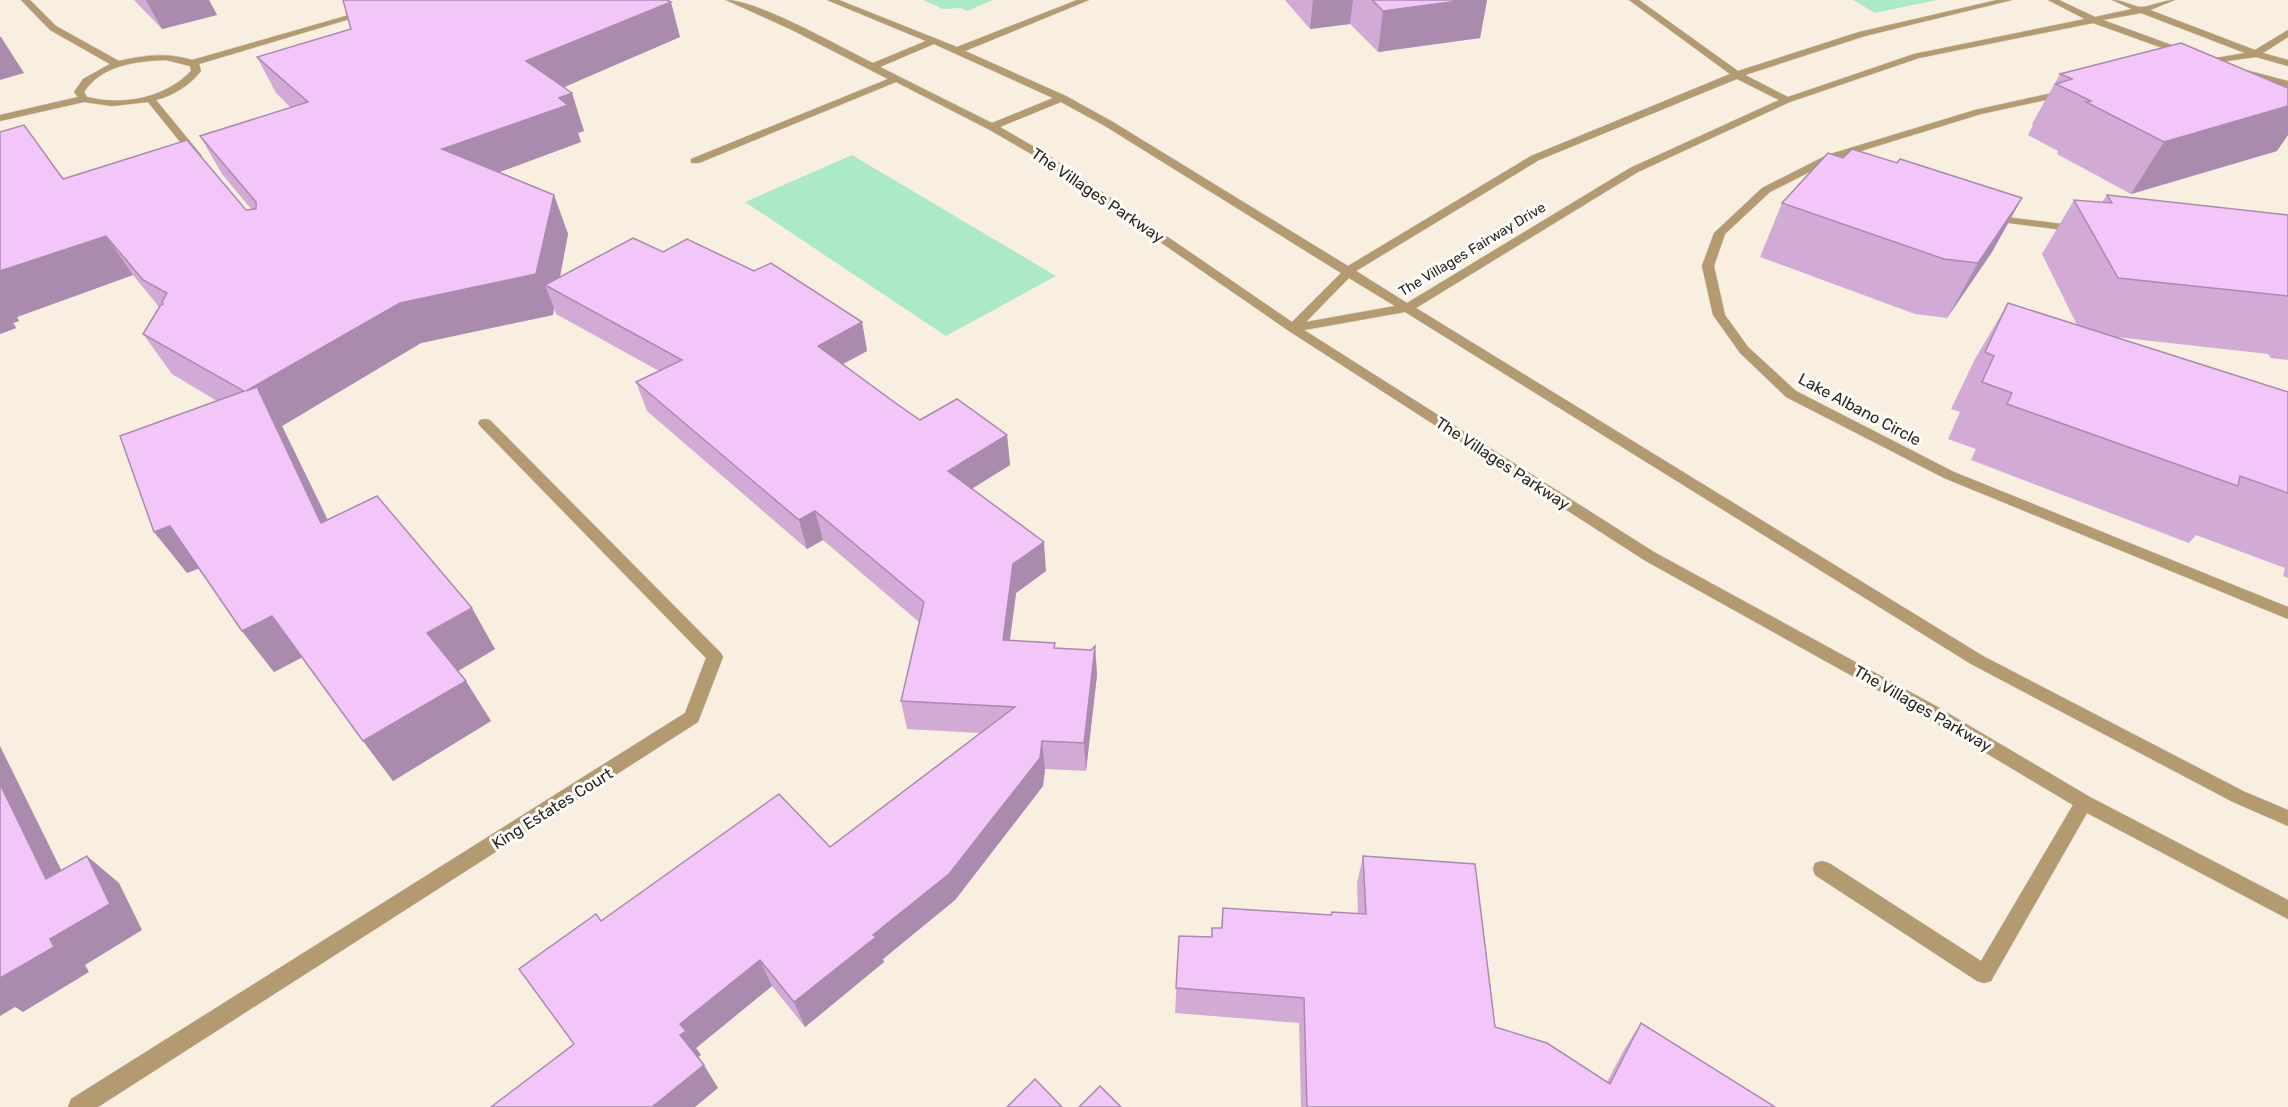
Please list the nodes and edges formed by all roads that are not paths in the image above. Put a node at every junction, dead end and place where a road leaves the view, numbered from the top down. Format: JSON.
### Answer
{"nodes":[{"id":1,"x":25,"y":0,"type":"edge"},
{"id":2,"x":730,"y":0,"type":"edge"},
{"id":3,"x":831,"y":0,"type":"edge"},
{"id":4,"x":1085,"y":0,"type":"edge"},
{"id":5,"x":1633,"y":0,"type":"edge"},
{"id":6,"x":2008,"y":0,"type":"edge"},
{"id":7,"x":2052,"y":0,"type":"edge"},
{"id":8,"x":2116,"y":0,"type":"edge"},
{"id":9,"x":2171,"y":0,"type":"edge"},
{"id":10,"x":378,"y":10,"type":"edge"},
{"id":11,"x":2141,"y":10,"type":"junction"},
{"id":12,"x":2094,"y":20,"type":"junction"},
{"id":13,"x":2288,"y":33,"type":"edge"},
{"id":14,"x":934,"y":40,"type":"junction"},
{"id":15,"x":959,"y":50,"type":"junction"},
{"id":16,"x":2256,"y":54,"type":"junction"},
{"id":17,"x":2207,"y":62,"type":"junction"},
{"id":18,"x":191,"y":63,"type":"junction"},
{"id":19,"x":2288,"y":63,"type":"edge"},
{"id":20,"x":119,"y":65,"type":"junction"},
{"id":21,"x":872,"y":67,"type":"junction"},
{"id":22,"x":2184,"y":67,"type":"edge"},
{"id":23,"x":1737,"y":75,"type":"junction"},
{"id":24,"x":896,"y":79,"type":"junction"},
{"id":25,"x":2288,"y":84,"type":"edge"},
{"id":26,"x":2081,"y":89,"type":"edge"},
{"id":27,"x":149,"y":98,"type":"junction"},
{"id":28,"x":1063,"y":98,"type":"junction"},
{"id":29,"x":84,"y":99,"type":"junction"},
{"id":30,"x":1787,"y":100,"type":"junction"},
{"id":31,"x":0,"y":118,"type":"edge"},
{"id":32,"x":992,"y":127,"type":"junction"},
{"id":33,"x":1831,"y":157,"type":"junction"},
{"id":34,"x":694,"y":161,"type":"dead end"},
{"id":35,"x":1851,"y":166,"type":"edge"},
{"id":36,"x":207,"y":167,"type":"edge"},
{"id":37,"x":1974,"y":216,"type":"edge"},
{"id":38,"x":2087,"y":230,"type":"edge"},
{"id":39,"x":1349,"y":272,"type":"junction"},
{"id":40,"x":1407,"y":308,"type":"junction"},
{"id":41,"x":1293,"y":328,"type":"junction"},
{"id":42,"x":485,"y":423,"type":"dead end"},
{"id":43,"x":2288,"y":613,"type":"edge"},
{"id":44,"x":2084,"y":802,"type":"junction"},
{"id":45,"x":2288,"y":818,"type":"edge"},
{"id":46,"x":1821,"y":869,"type":"dead end"},
{"id":47,"x":2288,"y":910,"type":"edge"},
{"id":48,"x":79,"y":1107,"type":"edge"}],
"edges":[{"from":1,"to":20,"type":"street"},
{"from":2,"to":21,"type":"street","name":"The Villages Parkway"},
{"from":3,"to":14,"type":"street"},
{"from":4,"to":15,"type":"street"},
{"from":5,"to":23,"type":"street"},
{"from":6,"to":23,"type":"street"},
{"from":7,"to":12,"type":"street"},
{"from":8,"to":11,"type":"street"},
{"from":9,"to":11,"type":"street","name":"The Villages Fairway Drive"},
{"from":10,"to":18,"type":"street"},
{"from":11,"to":12,"type":"street","name":"The Villages Fairway Drive"},
{"from":11,"to":16,"type":"street"},
{"from":12,"to":17,"type":"street"},
{"from":12,"to":30,"type":"street","name":"The Villages Fairway Drive"},
{"from":13,"to":16,"type":"street"},
{"from":14,"to":15,"type":"street"},
{"from":14,"to":21,"type":"street"},
{"from":15,"to":28,"type":"street"},
{"from":16,"to":17,"type":"street"},
{"from":16,"to":19,"type":"street"},
{"from":17,"to":22,"type":"street"},
{"from":17,"to":25,"type":"street"},
{"from":18,"to":20,"type":"street"},
{"from":18,"to":27,"type":"street"},
{"from":20,"to":29,"type":"street"},
{"from":21,"to":24,"type":"street","name":"The Villages Parkway"},
{"from":23,"to":30,"type":"street"},
{"from":23,"to":39,"type":"street"},
{"from":24,"to":32,"type":"street","name":"The Villages Parkway"},
{"from":24,"to":34,"type":"street"},
{"from":26,"to":33,"type":"street","name":"Lake Albano Circle"},
{"from":27,"to":29,"type":"street"},
{"from":27,"to":36,"type":"street"},
{"from":28,"to":32,"type":"street"},
{"from":28,"to":39,"type":"street"},
{"from":29,"to":31,"type":"street"},
{"from":30,"to":40,"type":"street","name":"The Villages Fairway Drive"},
{"from":32,"to":41,"type":"street","name":"The Villages Parkway"},
{"from":33,"to":35,"type":"street"},
{"from":33,"to":43,"type":"street","name":"Lake Albano Circle"},
{"from":37,"to":38,"type":"street"},
{"from":39,"to":40,"type":"street"},
{"from":39,"to":41,"type":"street"},
{"from":40,"to":41,"type":"street","name":"The Villages Fairway Drive"},
{"from":40,"to":45,"type":"street"},
{"from":41,"to":44,"type":"street","name":"The Villages Parkway"},
{"from":42,"to":48,"type":"street","name":"King Estates Court"},
{"from":44,"to":46,"type":"street"},
{"from":44,"to":47,"type":"street","name":"The Villages Parkway"}]}
